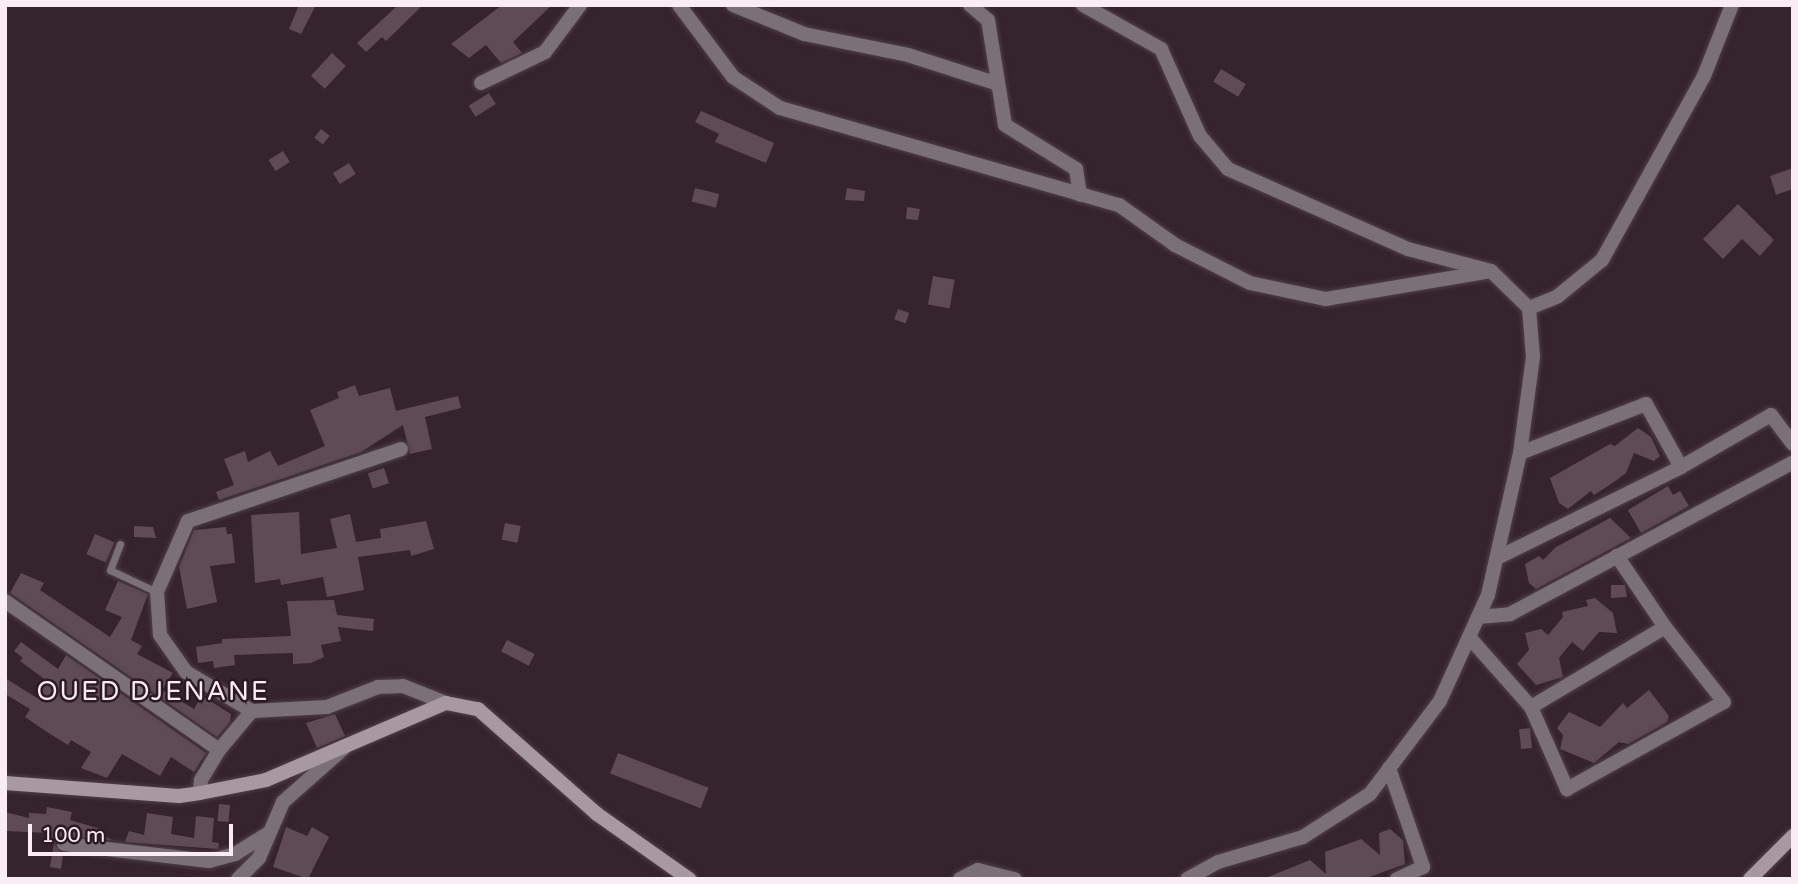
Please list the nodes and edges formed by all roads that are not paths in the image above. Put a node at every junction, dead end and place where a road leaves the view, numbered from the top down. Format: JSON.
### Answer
{"nodes":[{"id":1,"x":580,"y":5,"type":"edge"},
{"id":2,"x":678,"y":5,"type":"edge"},
{"id":3,"x":733,"y":5,"type":"edge"},
{"id":4,"x":970,"y":5,"type":"edge"},
{"id":5,"x":1083,"y":5,"type":"edge"},
{"id":6,"x":1732,"y":5,"type":"edge"},
{"id":7,"x":481,"y":83,"type":"dead end"},
{"id":8,"x":995,"y":83,"type":"junction"},
{"id":9,"x":1080,"y":195,"type":"junction"},
{"id":10,"x":1491,"y":271,"type":"junction"},
{"id":11,"x":1530,"y":308,"type":"junction"},
{"id":12,"x":1793,"y":444,"type":"edge"},
{"id":13,"x":401,"y":449,"type":"dead end"},
{"id":14,"x":1520,"y":453,"type":"junction"},
{"id":15,"x":1793,"y":462,"type":"edge"},
{"id":16,"x":1681,"y":467,"type":"junction"},
{"id":17,"x":120,"y":544,"type":"dead end"},
{"id":18,"x":1617,"y":556,"type":"junction"},
{"id":19,"x":1497,"y":558,"type":"junction"},
{"id":20,"x":157,"y":592,"type":"junction"},
{"id":21,"x":5,"y":601,"type":"edge"},
{"id":22,"x":1478,"y":617,"type":"junction"},
{"id":23,"x":1665,"y":627,"type":"junction"},
{"id":24,"x":1469,"y":637,"type":"junction"},
{"id":25,"x":446,"y":703,"type":"junction"},
{"id":26,"x":1531,"y":707,"type":"junction"},
{"id":27,"x":253,"y":711,"type":"junction"},
{"id":28,"x":349,"y":743,"type":"junction"},
{"id":29,"x":219,"y":750,"type":"junction"},
{"id":30,"x":1389,"y":768,"type":"junction"},
{"id":31,"x":5,"y":783,"type":"edge"},
{"id":32,"x":200,"y":793,"type":"junction"},
{"id":33,"x":267,"y":834,"type":"junction"},
{"id":34,"x":1793,"y":836,"type":"edge"},
{"id":35,"x":64,"y":844,"type":"dead end"},
{"id":36,"x":1424,"y":873,"type":"edge"},
{"id":37,"x":1191,"y":878,"type":"edge"},
{"id":38,"x":239,"y":879,"type":"edge"},
{"id":39,"x":689,"y":879,"type":"edge"},
{"id":40,"x":960,"y":879,"type":"edge"},
{"id":41,"x":1015,"y":879,"type":"edge"},
{"id":42,"x":1397,"y":879,"type":"edge"},
{"id":43,"x":1750,"y":879,"type":"edge"}],
"edges":[{"from":1,"to":7,"type":"street"},
{"from":2,"to":9,"type":"street"},
{"from":3,"to":8,"type":"street"},
{"from":4,"to":8,"type":"street"},
{"from":5,"to":10,"type":"street"},
{"from":6,"to":11,"type":"street"},
{"from":8,"to":9,"type":"street"},
{"from":9,"to":10,"type":"street"},
{"from":10,"to":11,"type":"street"},
{"from":11,"to":14,"type":"street"},
{"from":12,"to":16,"type":"street"},
{"from":13,"to":20,"type":"street"},
{"from":14,"to":16,"type":"street"},
{"from":14,"to":19,"type":"street"},
{"from":15,"to":18,"type":"street"},
{"from":16,"to":19,"type":"street"},
{"from":17,"to":20,"type":"lane"},
{"from":18,"to":22,"type":"street"},
{"from":18,"to":23,"type":"street"},
{"from":19,"to":22,"type":"street"},
{"from":20,"to":27,"type":"street"},
{"from":21,"to":29,"type":"street"},
{"from":22,"to":24,"type":"street"},
{"from":23,"to":26,"type":"street"},
{"from":23,"to":26,"type":"street"},
{"from":24,"to":26,"type":"street"},
{"from":24,"to":30,"type":"street"},
{"from":25,"to":27,"type":"street"},
{"from":25,"to":28,"type":"main road"},
{"from":25,"to":39,"type":"main road"},
{"from":27,"to":29,"type":"street"},
{"from":28,"to":32,"type":"main road"},
{"from":28,"to":33,"type":"street"},
{"from":29,"to":32,"type":"street"},
{"from":30,"to":36,"type":"street"},
{"from":30,"to":37,"type":"street"},
{"from":31,"to":32,"type":"main road"},
{"from":33,"to":35,"type":"street"},
{"from":33,"to":38,"type":"street"},
{"from":34,"to":43,"type":"main road"},
{"from":36,"to":42,"type":"street"},
{"from":40,"to":41,"type":"street"}]}
